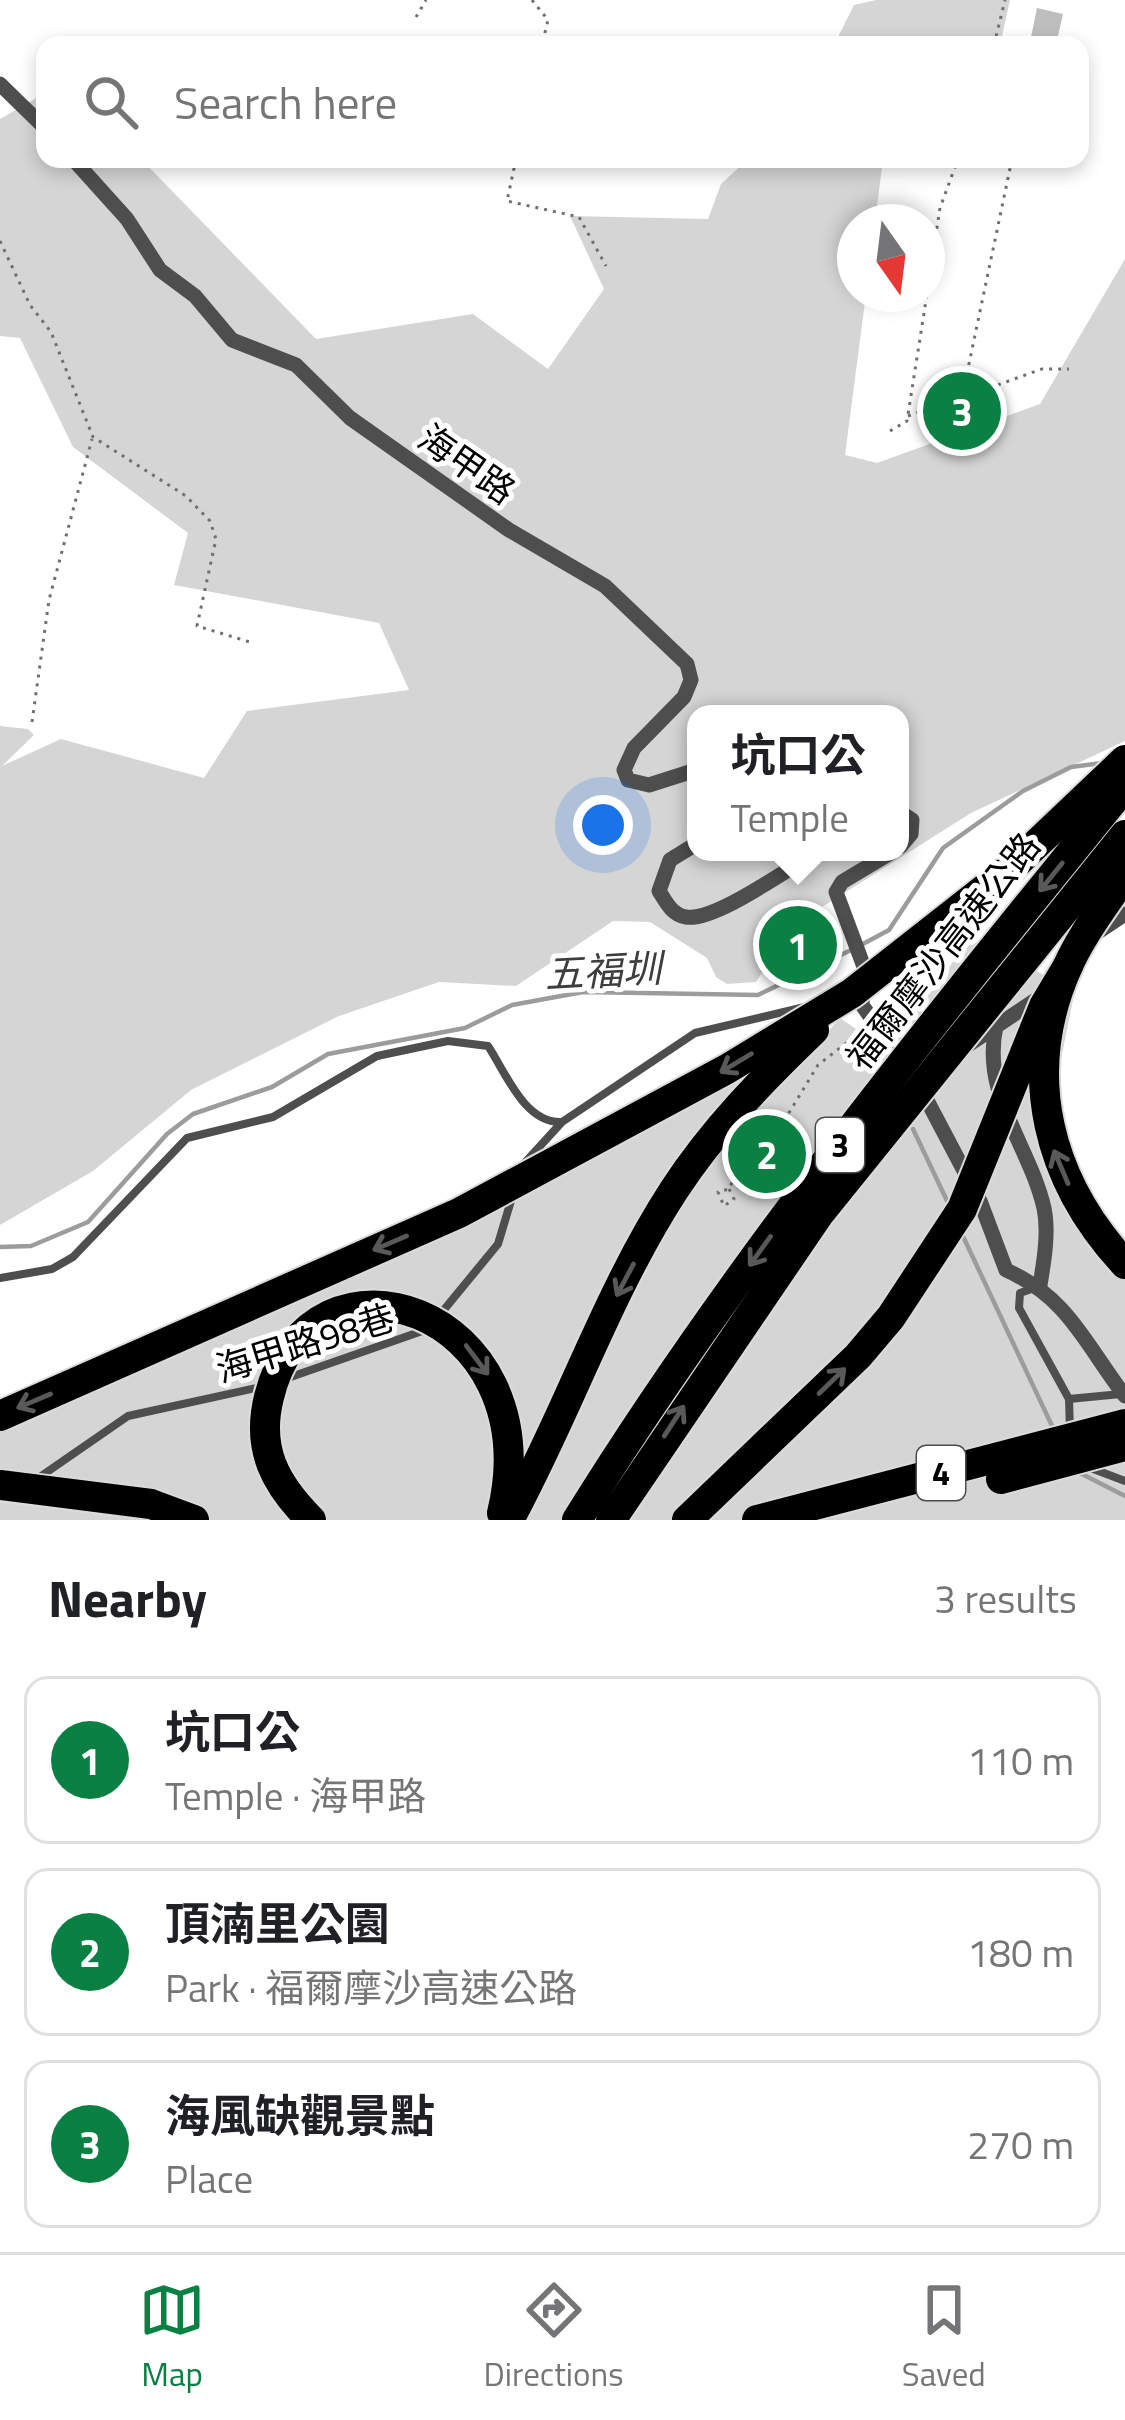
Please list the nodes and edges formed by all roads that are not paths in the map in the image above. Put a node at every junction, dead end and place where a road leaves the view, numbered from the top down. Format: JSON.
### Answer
{"nodes":[{"id":1,"x":0,"y":84,"type":"edge"},
{"id":2,"x":36,"y":119,"type":"edge"},
{"id":3,"x":82,"y":168,"type":"edge"},
{"id":4,"x":1125,"y":760,"type":"edge"},
{"id":5,"x":687,"y":773,"type":"edge"},
{"id":6,"x":1125,"y":786,"type":"edge"},
{"id":7,"x":1125,"y":835,"type":"edge"},
{"id":8,"x":687,"y":850,"type":"edge"},
{"id":9,"x":802,"y":861,"type":"edge"},
{"id":10,"x":877,"y":861,"type":"edge"},
{"id":11,"x":1125,"y":874,"type":"edge"},
{"id":12,"x":1125,"y":914,"type":"edge"},
{"id":13,"x":1068,"y":966,"type":"junction"},
{"id":14,"x":857,"y":999,"type":"junction"},
{"id":15,"x":996,"y":1026,"type":"junction"},
{"id":16,"x":921,"y":1088,"type":"junction"},
{"id":17,"x":562,"y":1122,"type":"junction"},
{"id":18,"x":1125,"y":1264,"type":"edge"},
{"id":19,"x":0,"y":1278,"type":"edge"},
{"id":20,"x":1040,"y":1285,"type":"junction"},
{"id":21,"x":1069,"y":1399,"type":"junction"},
{"id":22,"x":1124,"y":1405,"type":"edge"},
{"id":23,"x":0,"y":1416,"type":"edge"},
{"id":24,"x":1125,"y":1446,"type":"edge"},
{"id":25,"x":1125,"y":1481,"type":"edge"},
{"id":26,"x":0,"y":1485,"type":"edge"},
{"id":27,"x":0,"y":1504,"type":"edge"},
{"id":28,"x":505,"y":1517,"type":"edge"},
{"id":29,"x":194,"y":1520,"type":"edge"},
{"id":30,"x":311,"y":1520,"type":"edge"},
{"id":31,"x":577,"y":1520,"type":"edge"},
{"id":32,"x":611,"y":1520,"type":"edge"},
{"id":33,"x":687,"y":1520,"type":"edge"},
{"id":34,"x":757,"y":1520,"type":"edge"},
{"id":35,"x":844,"y":1520,"type":"edge"}],
"edges":[{"from":1,"to":2,"type":"street"},
{"from":3,"to":5,"type":"street","name":"海甲路"},
{"from":4,"to":14,"type":"highway","bridge":true},
{"from":6,"to":31,"type":"highway","name":"福爾摩沙高速公路","number":"3","one_way":true,"bridge":true},
{"from":32,"to":7,"type":"highway","name":"福爾摩沙高速公路","number":"3","one_way":true,"bridge":true},
{"from":8,"to":9,"type":"street"},
{"from":10,"to":14,"type":"street"},
{"from":11,"to":13,"type":"highway","bridge":true},
{"from":12,"to":15,"type":"street"},
{"from":18,"to":13,"type":"highway","one_way":true,"bridge":true},
{"from":33,"to":13,"type":"highway","one_way":true,"bridge":true},
{"from":14,"to":16,"type":"street"},
{"from":14,"to":17,"type":"lane","name":"海甲路98巷"},
{"from":14,"to":23,"type":"highway","one_way":true,"bridge":true},
{"from":14,"to":28,"type":"highway","one_way":true,"bridge":true},
{"from":15,"to":16,"type":"street"},
{"from":15,"to":20,"type":"street"},
{"from":16,"to":20,"type":"street"},
{"from":17,"to":19,"type":"lane"},
{"from":17,"to":27,"type":"lane","name":"海甲路98巷"},
{"from":20,"to":21,"type":"lane"},
{"from":20,"to":22,"type":"street"},
{"from":21,"to":22,"type":"lane"},
{"from":21,"to":25,"type":"lane"},
{"from":22,"to":34,"type":"highway","number":"4","bridge":true},
{"from":24,"to":35,"type":"highway","number":"4","bridge":true},
{"from":26,"to":29,"type":"highway","bridge":true},
{"from":30,"to":28,"type":"highway","one_way":true,"bridge":true}]}
